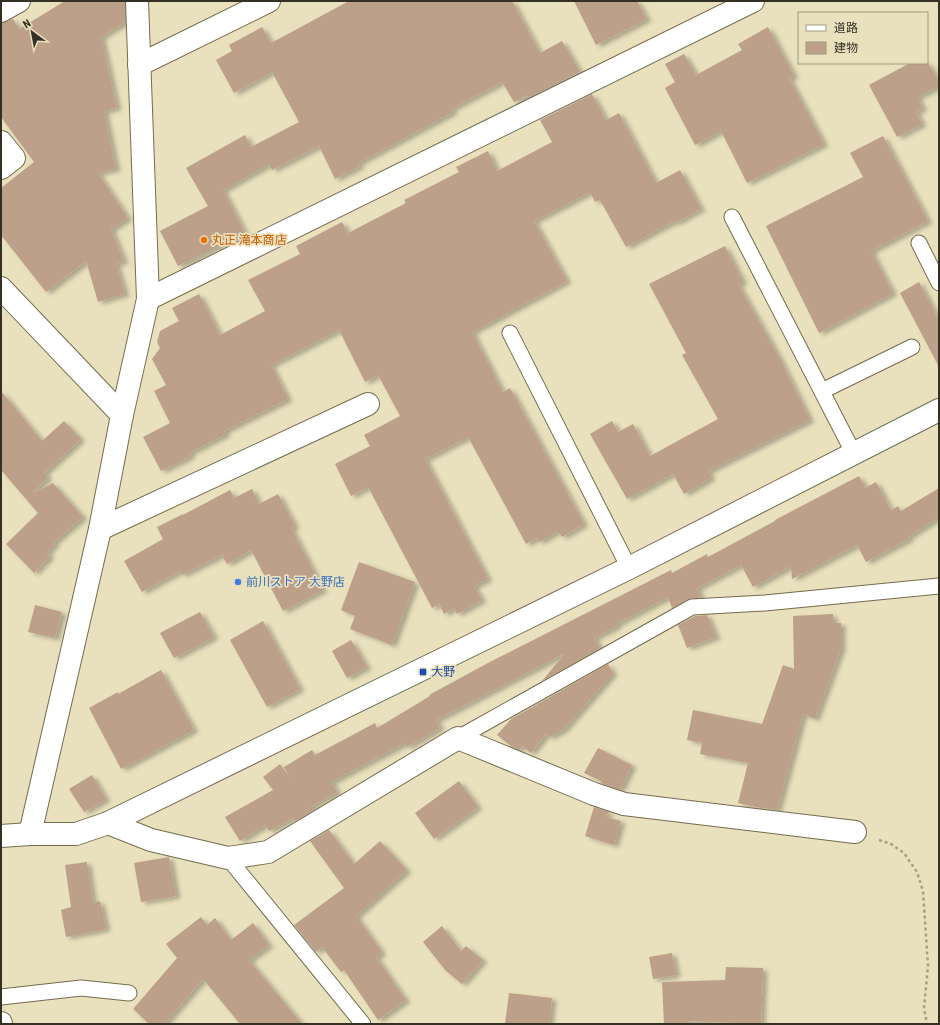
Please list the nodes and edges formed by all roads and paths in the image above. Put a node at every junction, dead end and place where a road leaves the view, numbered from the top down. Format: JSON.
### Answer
{"nodes":[{"id":1,"x":19,"y":1,"type":"edge"},
{"id":2,"x":137,"y":1,"type":"edge"},
{"id":3,"x":269,"y":1,"type":"edge"},
{"id":4,"x":753,"y":1,"type":"edge"},
{"id":5,"x":1,"y":12,"type":"edge"},
{"id":6,"x":139,"y":65,"type":"junction"},
{"id":7,"x":1,"y":142,"type":"edge"},
{"id":8,"x":1,"y":168,"type":"edge"},
{"id":9,"x":732,"y":217,"type":"dead end"},
{"id":10,"x":919,"y":243,"type":"dead end"},
{"id":11,"x":939,"y":283,"type":"edge"},
{"id":12,"x":1,"y":288,"type":"edge"},
{"id":13,"x":148,"y":299,"type":"junction"},
{"id":14,"x":510,"y":333,"type":"dead end"},
{"id":15,"x":912,"y":348,"type":"dead end"},
{"id":16,"x":822,"y":391,"type":"junction"},
{"id":17,"x":368,"y":404,"type":"dead end"},
{"id":18,"x":939,"y":410,"type":"edge"},
{"id":19,"x":122,"y":415,"type":"junction"},
{"id":20,"x":854,"y":454,"type":"junction"},
{"id":21,"x":100,"y":529,"type":"junction"},
{"id":22,"x":629,"y":568,"type":"junction"},
{"id":23,"x":939,"y":586,"type":"edge"},
{"id":24,"x":458,"y":738,"type":"junction"},
{"id":25,"x":108,"y":823,"type":"junction"},
{"id":26,"x":854,"y":832,"type":"joint"},
{"id":27,"x":30,"y":834,"type":"junction"},
{"id":28,"x":1,"y":836,"type":"edge"},
{"id":29,"x":228,"y":858,"type":"junction"},
{"id":30,"x":129,"y":993,"type":"dead end"},
{"id":31,"x":1,"y":997,"type":"edge"},
{"id":32,"x":363,"y":1024,"type":"edge"},
{"id":33,"x":927,"y":1024,"type":"edge"}],
"edges":[{"from":1,"to":5,"type":"street"},
{"from":2,"to":6,"type":"street"},
{"from":3,"to":6,"type":"street"},
{"from":4,"to":13,"type":"street"},
{"from":6,"to":13,"type":"street"},
{"from":7,"to":8,"type":"street"},
{"from":9,"to":16,"type":"lane"},
{"from":10,"to":11,"type":"lane"},
{"from":12,"to":19,"type":"street"},
{"from":13,"to":19,"type":"street"},
{"from":14,"to":22,"type":"lane"},
{"from":15,"to":16,"type":"lane"},
{"from":16,"to":20,"type":"lane"},
{"from":17,"to":21,"type":"street"},
{"from":18,"to":20,"type":"street"},
{"from":19,"to":21,"type":"street"},
{"from":20,"to":22,"type":"street"},
{"from":21,"to":27,"type":"street"},
{"from":22,"to":25,"type":"street"},
{"from":23,"to":24,"type":"lane"},
{"from":24,"to":26,"type":"street"},
{"from":24,"to":29,"type":"street"},
{"from":25,"to":27,"type":"street"},
{"from":25,"to":29,"type":"street"},
{"from":26,"to":33,"type":"path"},
{"from":27,"to":28,"type":"street"},
{"from":29,"to":32,"type":"lane"},
{"from":30,"to":31,"type":"lane"}]}
